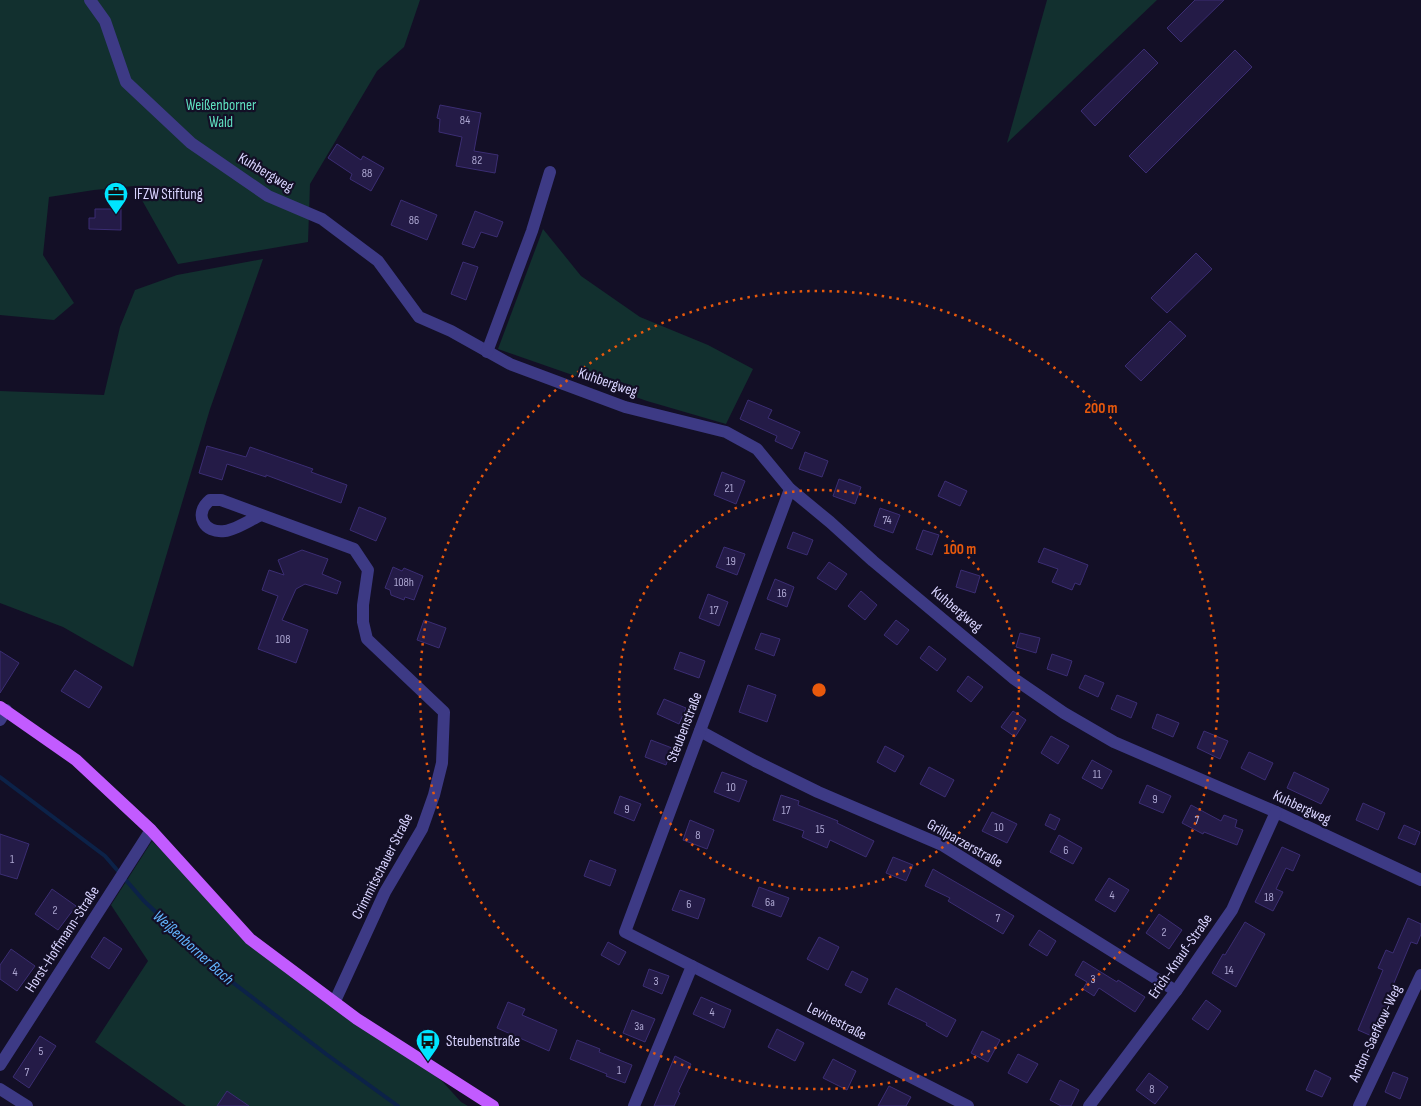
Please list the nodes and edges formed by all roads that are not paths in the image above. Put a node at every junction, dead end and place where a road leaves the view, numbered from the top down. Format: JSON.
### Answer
{"nodes":[{"id":1,"x":90,"y":0,"type":"edge"},
{"id":2,"x":550,"y":172,"type":"dead end"},
{"id":3,"x":488,"y":352,"type":"junction"},
{"id":4,"x":790,"y":489,"type":"junction"},
{"id":5,"x":261,"y":515,"type":"dead end"},
{"id":6,"x":2,"y":712,"type":"edge"},
{"id":7,"x":700,"y":730,"type":"junction"},
{"id":8,"x":1276,"y":812,"type":"junction"},
{"id":9,"x":151,"y":830,"type":"junction"},
{"id":10,"x":1421,"y":880,"type":"edge"},
{"id":11,"x":692,"y":966,"type":"junction"},
{"id":12,"x":1421,"y":975,"type":"edge"},
{"id":13,"x":1176,"y":991,"type":"junction"},
{"id":14,"x":334,"y":1001,"type":"junction"},
{"id":15,"x":0,"y":1065,"type":"edge"},
{"id":16,"x":0,"y":1088,"type":"edge"},
{"id":17,"x":27,"y":1106,"type":"edge"},
{"id":18,"x":493,"y":1106,"type":"edge"},
{"id":19,"x":634,"y":1106,"type":"edge"},
{"id":20,"x":968,"y":1106,"type":"edge"},
{"id":21,"x":1089,"y":1106,"type":"edge"},
{"id":22,"x":1359,"y":1106,"type":"edge"}],
"edges":[{"from":1,"to":3,"type":"street","name":"Kuhbergweg"},
{"from":2,"to":3,"type":"street"},
{"from":3,"to":4,"type":"street","name":"Kuhbergweg"},
{"from":4,"to":7,"type":"street","name":"Steubenstraße"},
{"from":4,"to":8,"type":"street","name":"Kuhbergweg"},
{"from":5,"to":14,"type":"street","name":"Crimmitschauer Straße"},
{"from":6,"to":9,"type":"main road"},
{"from":7,"to":11,"type":"street","name":"Steubenstraße"},
{"from":7,"to":13,"type":"street","name":"Grillparzerstraße"},
{"from":8,"to":10,"type":"street","name":"Kuhbergweg"},
{"from":8,"to":13,"type":"street","name":"Erich-Knauf-Straße"},
{"from":9,"to":14,"type":"main road"},
{"from":9,"to":15,"type":"street","name":"Horst-Hoffmann-Straße"},
{"from":11,"to":19,"type":"street"},
{"from":11,"to":20,"type":"street","name":"Levinestraße"},
{"from":12,"to":22,"type":"street","name":"Anton-Saefkow-Weg"},
{"from":13,"to":21,"type":"street","name":"Erich-Knauf-Straße"},
{"from":14,"to":18,"type":"main road"},
{"from":16,"to":17,"type":"street"}]}
